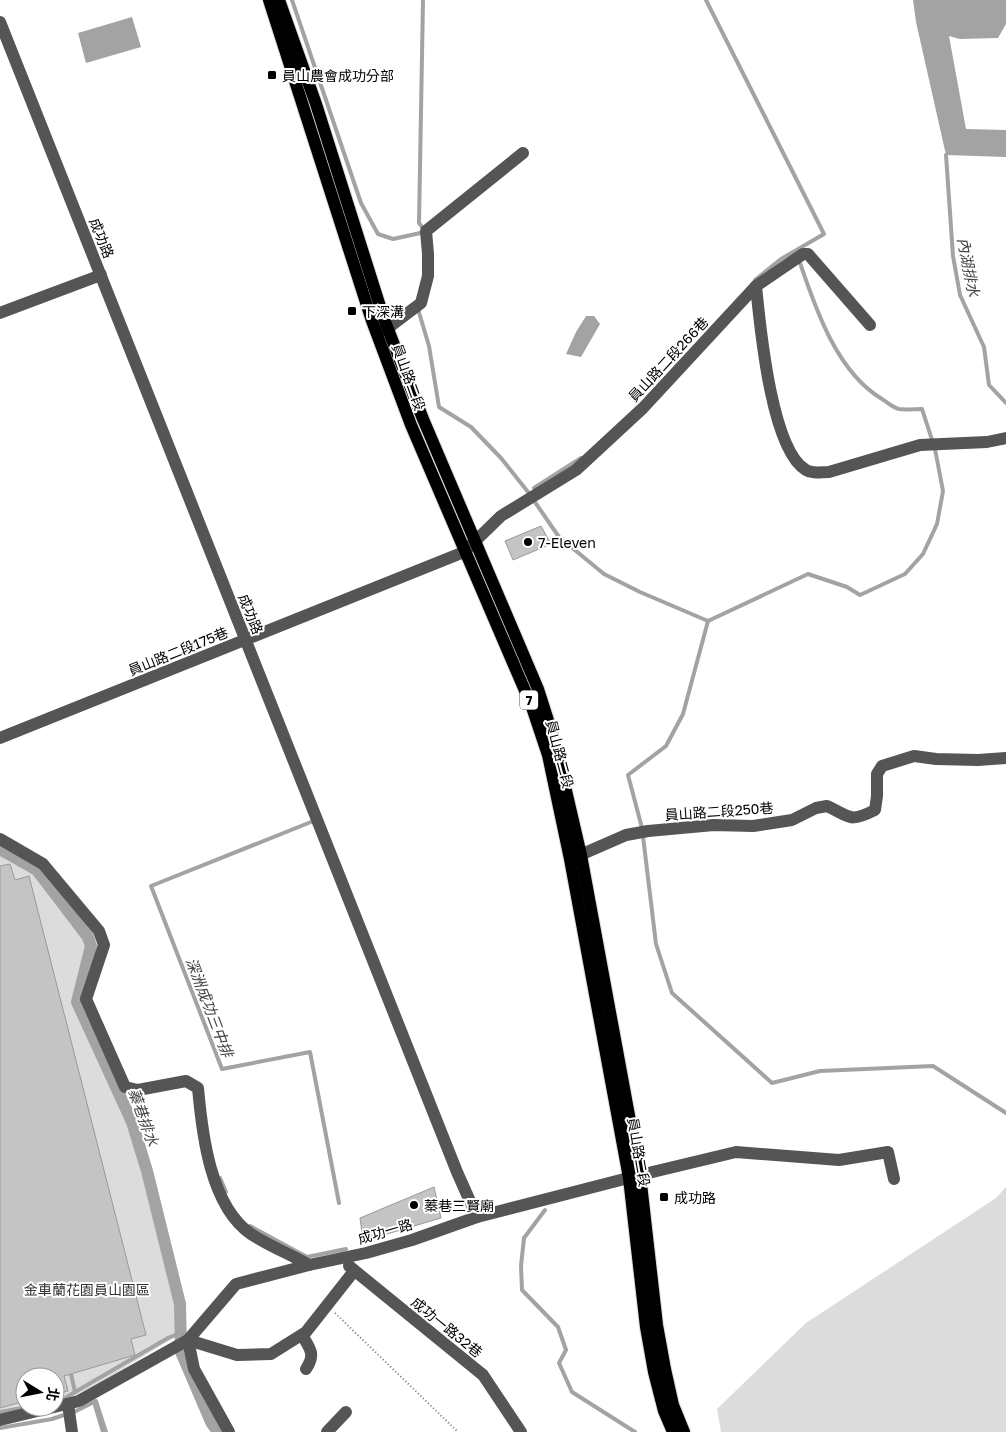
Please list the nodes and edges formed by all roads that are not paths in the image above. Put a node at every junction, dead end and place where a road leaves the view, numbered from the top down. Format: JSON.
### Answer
{"nodes":[{"id":1,"x":268,"y":0,"type":"edge"},
{"id":2,"x":280,"y":0,"type":"edge"},
{"id":3,"x":0,"y":22,"type":"edge"},
{"id":4,"x":523,"y":153,"type":"dead end"},
{"id":5,"x":101,"y":275,"type":"junction"},
{"id":6,"x":756,"y":286,"type":"junction"},
{"id":7,"x":0,"y":313,"type":"edge"},
{"id":8,"x":870,"y":325,"type":"dead end"},
{"id":9,"x":382,"y":330,"type":"junction"},
{"id":10,"x":1006,"y":438,"type":"edge"},
{"id":11,"x":474,"y":541,"type":"junction"},
{"id":12,"x":464,"y":552,"type":"junction"},
{"id":13,"x":245,"y":640,"type":"junction"},
{"id":14,"x":0,"y":738,"type":"edge"},
{"id":15,"x":1006,"y":758,"type":"edge"},
{"id":16,"x":0,"y":839,"type":"edge"},
{"id":17,"x":575,"y":857,"type":"junction"},
{"id":18,"x":635,"y":1176,"type":"junction"},
{"id":19,"x":894,"y":1179,"type":"dead end"},
{"id":20,"x":477,"y":1217,"type":"junction"},
{"id":21,"x":339,"y":1258,"type":"junction"},
{"id":22,"x":309,"y":1265,"type":"junction"},
{"id":23,"x":354,"y":1271,"type":"junction"},
{"id":24,"x":302,"y":1335,"type":"junction"},
{"id":25,"x":184,"y":1343,"type":"junction"},
{"id":26,"x":306,"y":1369,"type":"dead end"},
{"id":27,"x":68,"y":1404,"type":"junction"},
{"id":28,"x":346,"y":1412,"type":"dead end"},
{"id":29,"x":0,"y":1420,"type":"edge"},
{"id":30,"x":72,"y":1432,"type":"edge"},
{"id":31,"x":230,"y":1432,"type":"edge"},
{"id":32,"x":327,"y":1432,"type":"edge"},
{"id":33,"x":521,"y":1432,"type":"edge"},
{"id":34,"x":673,"y":1432,"type":"edge"},
{"id":35,"x":684,"y":1432,"type":"edge"}],
"edges":[{"from":1,"to":9,"type":"main road","name":"員山路二段","number":"7"},
{"from":2,"to":9,"type":"main road","name":"員山路二段","number":"7"},
{"from":3,"to":5,"type":"street","name":"成功路"},
{"from":4,"to":9,"type":"street"},
{"from":5,"to":7,"type":"street"},
{"from":5,"to":13,"type":"street","name":"成功路"},
{"from":6,"to":8,"type":"street","name":"員山路二段266巷"},
{"from":6,"to":10,"type":"street"},
{"from":6,"to":11,"type":"street","name":"員山路二段266巷"},
{"from":9,"to":11,"type":"main road","name":"員山路二段","number":"7"},
{"from":9,"to":12,"type":"main road","name":"員山路二段","number":"7"},
{"from":11,"to":12,"type":"street","name":"員山路二段175巷"},
{"from":11,"to":17,"type":"main road","name":"員山路二段","number":"7"},
{"from":12,"to":13,"type":"street","name":"員山路二段175巷"},
{"from":12,"to":17,"type":"main road","name":"員山路二段","number":"7"},
{"from":13,"to":14,"type":"street","name":"員山路二段175巷"},
{"from":13,"to":20,"type":"street","name":"成功路"},
{"from":15,"to":17,"type":"street","name":"員山路二段250巷"},
{"from":16,"to":22,"type":"street"},
{"from":17,"to":18,"type":"main road","name":"員山路二段","number":"7"},
{"from":18,"to":19,"type":"street","name":"成功一路"},
{"from":18,"to":20,"type":"street","name":"成功一路"},
{"from":18,"to":34,"type":"main road","name":"員山路二段","number":"7"},
{"from":18,"to":35,"type":"main road","name":"員山路二段","number":"7"},
{"from":20,"to":21,"type":"street","name":"成功一路"},
{"from":21,"to":22,"type":"street","name":"成功一路"},
{"from":21,"to":23,"type":"street","name":"成功一路32巷"},
{"from":22,"to":25,"type":"street","name":"成功一路"},
{"from":23,"to":24,"type":"street"},
{"from":23,"to":33,"type":"street","name":"成功一路32巷"},
{"from":24,"to":25,"type":"street"},
{"from":24,"to":26,"type":"street"},
{"from":25,"to":27,"type":"street","name":"成功一路"},
{"from":25,"to":31,"type":"street"},
{"from":27,"to":29,"type":"street","name":"成功一路"},
{"from":27,"to":30,"type":"street"},
{"from":28,"to":32,"type":"street"}]}
